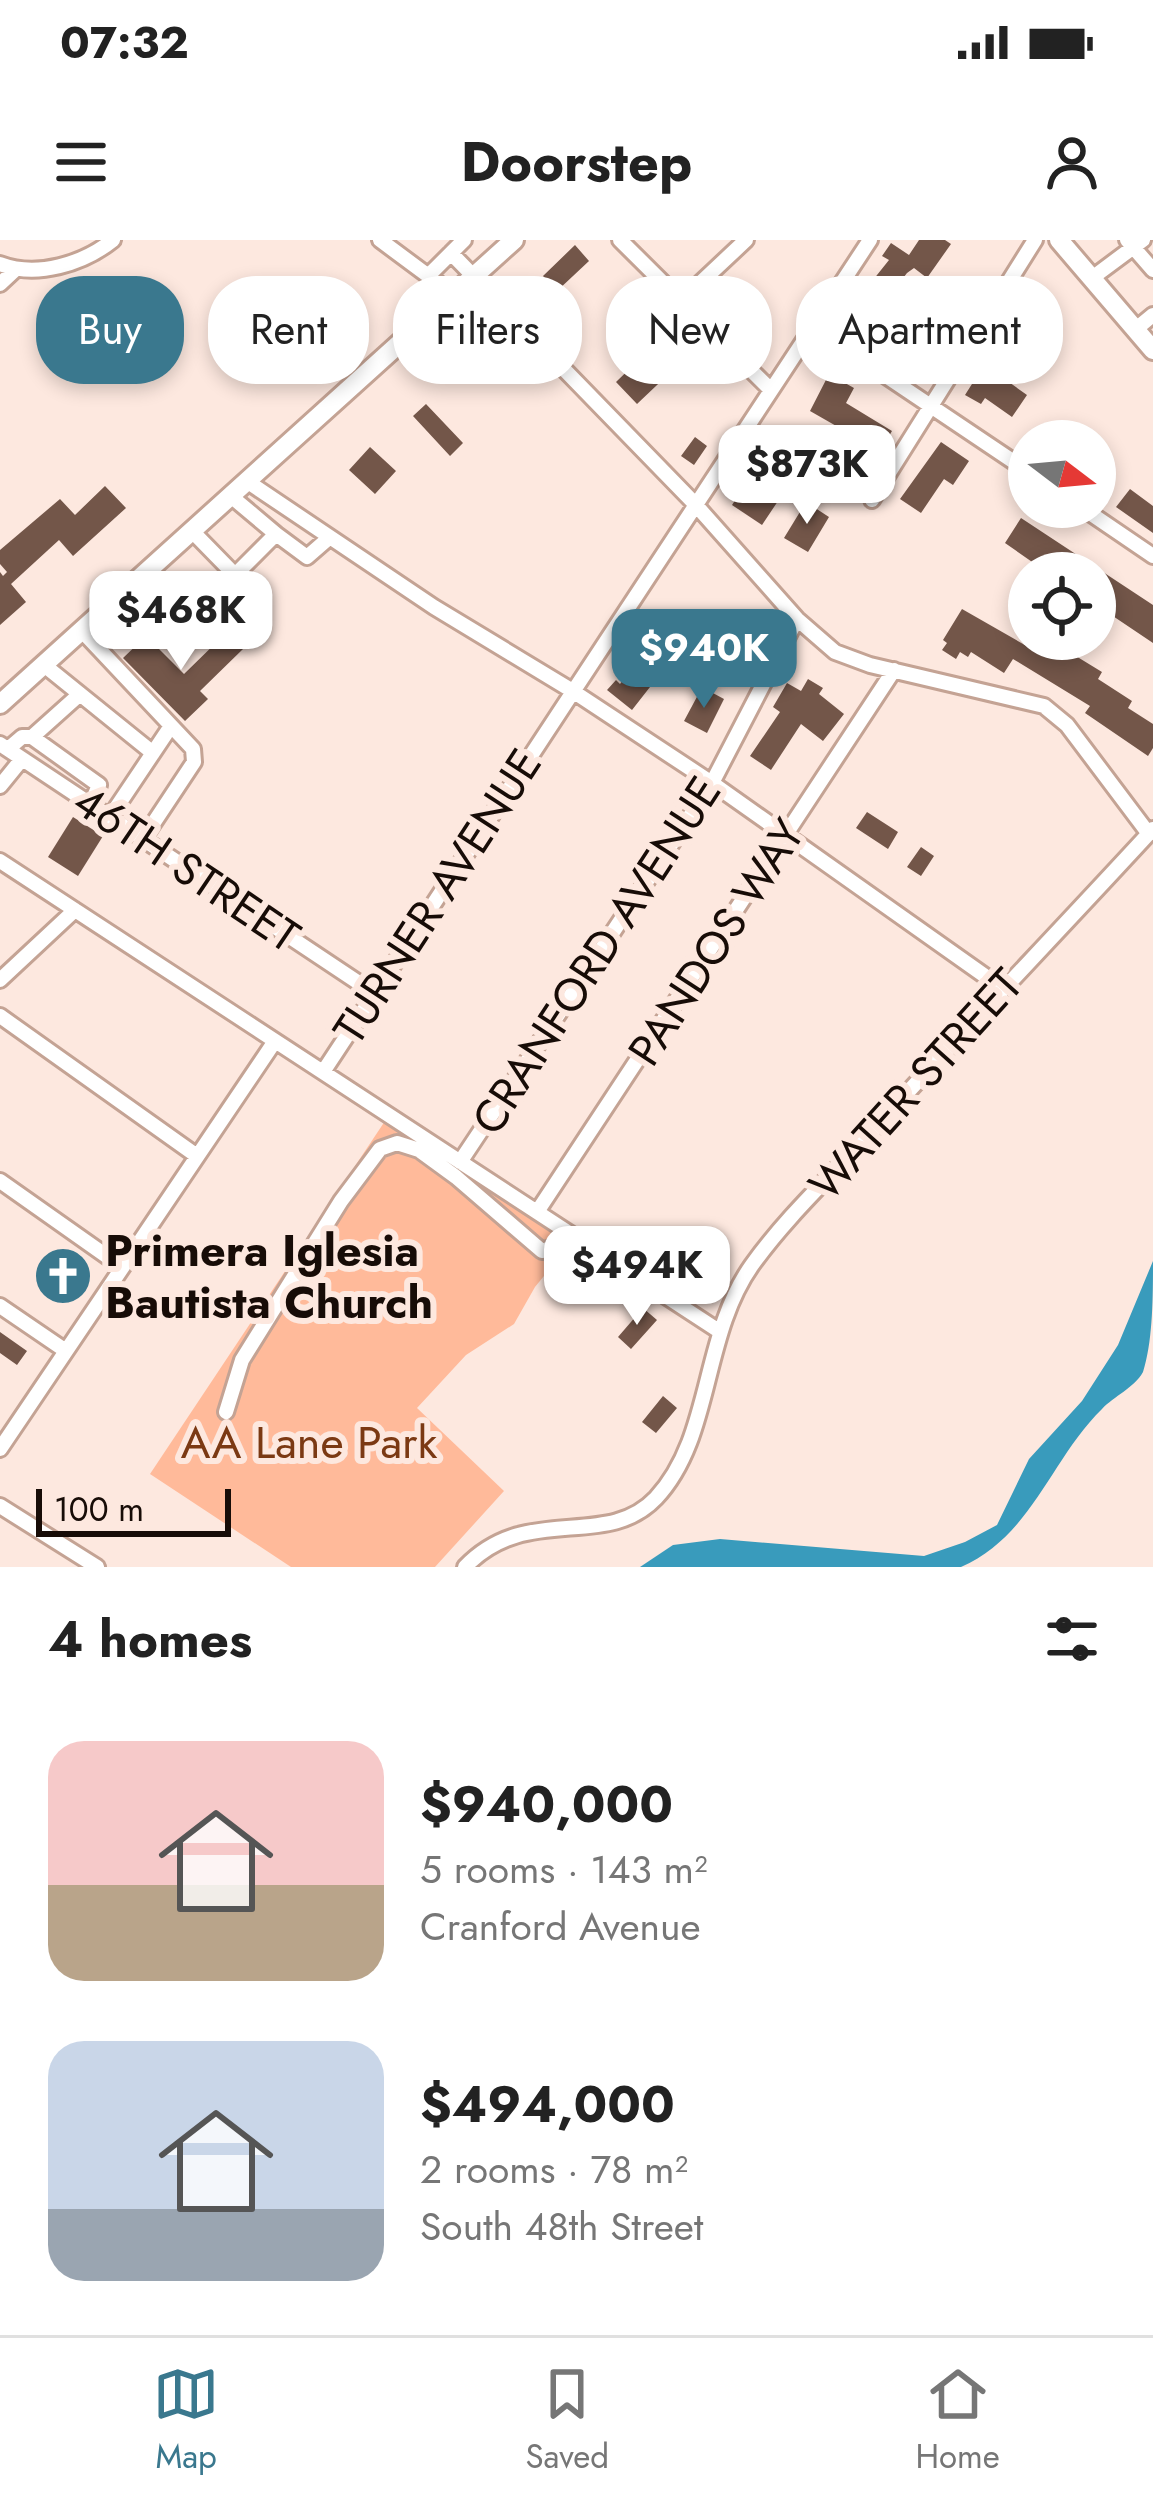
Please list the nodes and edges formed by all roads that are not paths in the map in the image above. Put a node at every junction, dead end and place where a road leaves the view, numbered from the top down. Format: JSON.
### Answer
{"nodes":[{"id":1,"x":113,"y":240,"type":"edge"},
{"id":2,"x":380,"y":240,"type":"edge"},
{"id":3,"x":464,"y":240,"type":"edge"},
{"id":4,"x":514,"y":240,"type":"edge"},
{"id":5,"x":620,"y":240,"type":"edge"},
{"id":6,"x":746,"y":240,"type":"edge"},
{"id":7,"x":1035,"y":240,"type":"edge"},
{"id":8,"x":1059,"y":240,"type":"edge"},
{"id":9,"x":866,"y":242,"type":"edge"},
{"id":10,"x":1135,"y":242,"type":"edge"},
{"id":11,"x":451,"y":253,"type":"junction"},
{"id":12,"x":8,"y":267,"type":"edge"},
{"id":13,"x":1153,"y":270,"type":"edge"},
{"id":14,"x":428,"y":276,"type":"joint"},
{"id":15,"x":473,"y":276,"type":"edge"},
{"id":16,"x":475,"y":276,"type":"edge"},
{"id":17,"x":656,"y":276,"type":"edge"},
{"id":18,"x":708,"y":276,"type":"edge"},
{"id":19,"x":845,"y":276,"type":"edge"},
{"id":20,"x":1092,"y":278,"type":"junction"},
{"id":21,"x":0,"y":284,"type":"edge"},
{"id":22,"x":1153,"y":315,"type":"edge"},
{"id":23,"x":1136,"y":329,"type":"junction"},
{"id":24,"x":393,"y":350,"type":"edge"},
{"id":25,"x":1153,"y":350,"type":"edge"},
{"id":26,"x":796,"y":352,"type":"edge"},
{"id":27,"x":579,"y":384,"type":"edge"},
{"id":28,"x":765,"y":384,"type":"edge"},
{"id":29,"x":899,"y":384,"type":"edge"},
{"id":30,"x":771,"y":390,"type":"junction"},
{"id":31,"x":932,"y":406,"type":"junction"},
{"id":32,"x":1008,"y":458,"type":"edge"},
{"id":33,"x":248,"y":482,"type":"junction"},
{"id":34,"x":232,"y":496,"type":"junction"},
{"id":35,"x":872,"y":500,"type":"dead end"},
{"id":36,"x":695,"y":503,"type":"junction"},
{"id":37,"x":1112,"y":528,"type":"edge"},
{"id":38,"x":193,"y":532,"type":"junction"},
{"id":39,"x":276,"y":534,"type":"junction"},
{"id":40,"x":330,"y":537,"type":"junction"},
{"id":41,"x":1153,"y":556,"type":"edge"},
{"id":42,"x":797,"y":619,"type":"junction"},
{"id":43,"x":82,"y":631,"type":"junction"},
{"id":44,"x":44,"y":665,"type":"junction"},
{"id":45,"x":894,"y":670,"type":"junction"},
{"id":46,"x":571,"y":690,"type":"junction"},
{"id":47,"x":80,"y":694,"type":"junction"},
{"id":48,"x":0,"y":704,"type":"edge"},
{"id":49,"x":171,"y":726,"type":"junction"},
{"id":50,"x":32,"y":737,"type":"junction"},
{"id":51,"x":4,"y":747,"type":"edge"},
{"id":52,"x":153,"y":753,"type":"junction"},
{"id":53,"x":22,"y":759,"type":"junction"},
{"id":54,"x":712,"y":783,"type":"junction"},
{"id":55,"x":0,"y":786,"type":"edge"},
{"id":56,"x":91,"y":804,"type":"junction"},
{"id":57,"x":110,"y":817,"type":"junction"},
{"id":58,"x":1151,"y":832,"type":"edge"},
{"id":59,"x":787,"y":836,"type":"junction"},
{"id":60,"x":143,"y":839,"type":"junction"},
{"id":61,"x":0,"y":861,"type":"edge"},
{"id":62,"x":75,"y":910,"type":"junction"},
{"id":63,"x":0,"y":980,"type":"edge"},
{"id":64,"x":1002,"y":988,"type":"junction"},
{"id":65,"x":374,"y":993,"type":"junction"},
{"id":66,"x":0,"y":1016,"type":"edge"},
{"id":67,"x":275,"y":1041,"type":"junction"},
{"id":68,"x":322,"y":1072,"type":"junction"},
{"id":69,"x":399,"y":1122,"type":"junction"},
{"id":70,"x":387,"y":1145,"type":"junction"},
{"id":71,"x":197,"y":1156,"type":"junction"},
{"id":72,"x":460,"y":1162,"type":"junction"},
{"id":73,"x":0,"y":1181,"type":"edge"},
{"id":74,"x":537,"y":1212,"type":"junction"},
{"id":75,"x":567,"y":1232,"type":"junction"},
{"id":76,"x":122,"y":1267,"type":"junction"},
{"id":77,"x":0,"y":1306,"type":"edge"},
{"id":78,"x":719,"y":1331,"type":"junction"},
{"id":79,"x":66,"y":1351,"type":"junction"},
{"id":80,"x":226,"y":1412,"type":"dead end"},
{"id":81,"x":2,"y":1442,"type":"edge"},
{"id":82,"x":0,"y":1506,"type":"edge"},
{"id":83,"x":97,"y":1567,"type":"edge"},
{"id":84,"x":465,"y":1567,"type":"edge"}],
"edges":[{"from":1,"to":12,"type":"street"},
{"from":2,"to":14,"type":"street"},
{"from":3,"to":11,"type":"street"},
{"from":4,"to":16,"type":"main road"},
{"from":5,"to":17,"type":"street"},
{"from":6,"to":18,"type":"street"},
{"from":7,"to":31,"type":"street"},
{"from":8,"to":20,"type":"main road"},
{"from":9,"to":19,"type":"street","name":"TURNER AVENUE"},
{"from":10,"to":13,"type":"street"},
{"from":10,"to":20,"type":"street"},
{"from":11,"to":14,"type":"street"},
{"from":11,"to":15,"type":"street"},
{"from":12,"to":21,"type":"street"},
{"from":20,"to":23,"type":"main road"},
{"from":22,"to":23,"type":"street"},
{"from":23,"to":25,"type":"main road"},
{"from":24,"to":33,"type":"main road"},
{"from":26,"to":30,"type":"street","name":"TURNER AVENUE"},
{"from":27,"to":36,"type":"street"},
{"from":28,"to":30,"type":"street"},
{"from":29,"to":31,"type":"street"},
{"from":30,"to":36,"type":"street","name":"TURNER AVENUE"},
{"from":31,"to":32,"type":"street"},
{"from":31,"to":35,"type":"street"},
{"from":33,"to":34,"type":"main road"},
{"from":33,"to":40,"type":"street"},
{"from":34,"to":38,"type":"main road"},
{"from":34,"to":39,"type":"street"},
{"from":36,"to":42,"type":"street"},
{"from":36,"to":46,"type":"street","name":"TURNER AVENUE"},
{"from":37,"to":41,"type":"street"},
{"from":38,"to":39,"type":"street"},
{"from":38,"to":43,"type":"main road"},
{"from":39,"to":40,"type":"street"},
{"from":40,"to":46,"type":"street"},
{"from":42,"to":45,"type":"street"},
{"from":42,"to":54,"type":"street","name":"CRANFORD AVENUE"},
{"from":43,"to":44,"type":"main road"},
{"from":43,"to":49,"type":"street"},
{"from":44,"to":47,"type":"street"},
{"from":44,"to":48,"type":"main road"},
{"from":45,"to":58,"type":"street"},
{"from":45,"to":59,"type":"street","name":"PANDOS WAY"},
{"from":46,"to":54,"type":"street"},
{"from":46,"to":65,"type":"street","name":"TURNER AVENUE"},
{"from":47,"to":50,"type":"street"},
{"from":47,"to":52,"type":"street"},
{"from":49,"to":52,"type":"street"},
{"from":49,"to":60,"type":"street"},
{"from":50,"to":51,"type":"street"},
{"from":50,"to":56,"type":"street"},
{"from":51,"to":53,"type":"street","name":"46TH STREET"},
{"from":52,"to":57,"type":"street"},
{"from":53,"to":55,"type":"street"},
{"from":53,"to":56,"type":"street","name":"46TH STREET"},
{"from":54,"to":59,"type":"street"},
{"from":54,"to":72,"type":"street","name":"CRANFORD AVENUE"},
{"from":56,"to":57,"type":"street","name":"46TH STREET"},
{"from":57,"to":60,"type":"street","name":"46TH STREET"},
{"from":58,"to":64,"type":"street","name":"WATER STREET"},
{"from":59,"to":64,"type":"street"},
{"from":59,"to":74,"type":"street","name":"PANDOS WAY"},
{"from":60,"to":65,"type":"street","name":"46TH STREET"},
{"from":61,"to":62,"type":"street"},
{"from":62,"to":63,"type":"street"},
{"from":62,"to":67,"type":"street"},
{"from":64,"to":78,"type":"street","name":"WATER STREET"},
{"from":65,"to":68,"type":"street","name":"TURNER AVENUE"},
{"from":66,"to":71,"type":"street"},
{"from":67,"to":68,"type":"street"},
{"from":67,"to":71,"type":"street","name":"TURNER AVENUE"},
{"from":68,"to":69,"type":"street"},
{"from":69,"to":70,"type":"street"},
{"from":69,"to":72,"type":"street"},
{"from":70,"to":75,"type":"street"},
{"from":70,"to":80,"type":"street"},
{"from":71,"to":76,"type":"street","name":"TURNER AVENUE"},
{"from":72,"to":74,"type":"street"},
{"from":73,"to":76,"type":"street"},
{"from":74,"to":75,"type":"street"},
{"from":75,"to":78,"type":"street"},
{"from":76,"to":79,"type":"street","name":"TURNER AVENUE"},
{"from":77,"to":79,"type":"street"},
{"from":78,"to":84,"type":"street","name":"WATER STREET"},
{"from":79,"to":81,"type":"street","name":"TURNER AVENUE"},
{"from":82,"to":83,"type":"street"}]}
